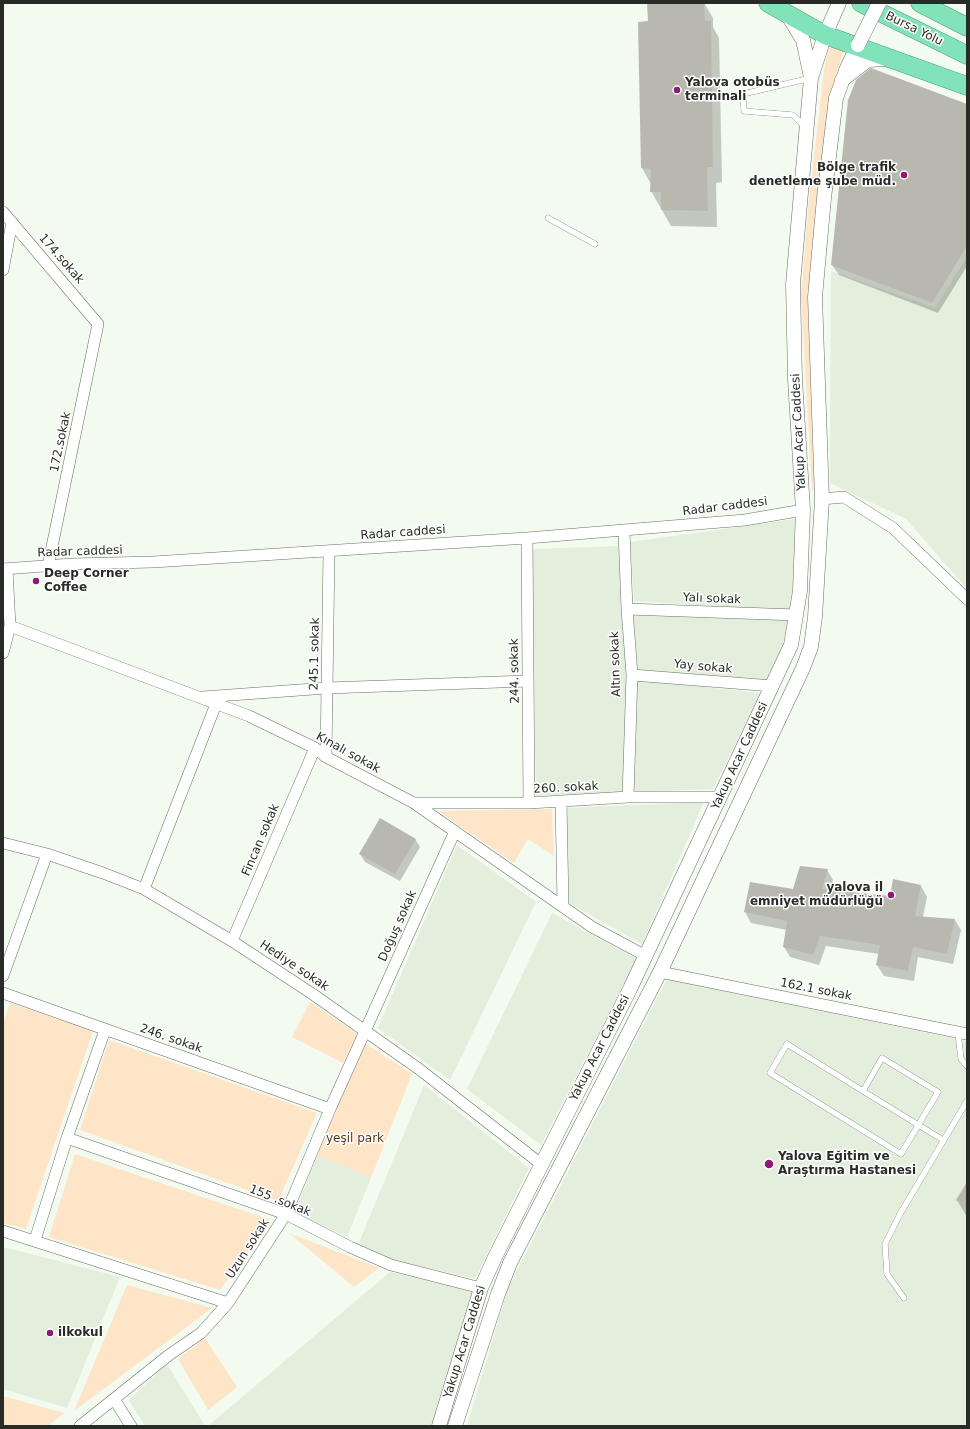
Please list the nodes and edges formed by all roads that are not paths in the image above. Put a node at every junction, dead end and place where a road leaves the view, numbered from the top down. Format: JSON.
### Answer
{"nodes":[{"id":1,"x":768,"y":3,"type":"edge"},
{"id":2,"x":839,"y":3,"type":"edge"},
{"id":3,"x":861,"y":3,"type":"edge"},
{"id":4,"x":879,"y":3,"type":"edge"},
{"id":5,"x":920,"y":3,"type":"edge"},
{"id":6,"x":786,"y":13,"type":"junction"},
{"id":7,"x":967,"y":28,"type":"edge"},
{"id":8,"x":825,"y":35,"type":"junction"},
{"id":9,"x":858,"y":45,"type":"junction"},
{"id":10,"x":967,"y":55,"type":"edge"},
{"id":11,"x":892,"y":59,"type":"junction"},
{"id":12,"x":811,"y":78,"type":"junction"},
{"id":13,"x":842,"y":81,"type":"junction"},
{"id":14,"x":967,"y":86,"type":"edge"},
{"id":15,"x":808,"y":130,"type":"junction"},
{"id":16,"x":3,"y":212,"type":"edge"},
{"id":17,"x":548,"y":218,"type":"dead end"},
{"id":18,"x":7,"y":224,"type":"edge"},
{"id":19,"x":595,"y":244,"type":"dead end"},
{"id":20,"x":3,"y":270,"type":"edge"},
{"id":21,"x":98,"y":324,"type":"joint"},
{"id":22,"x":822,"y":500,"type":"junction"},
{"id":23,"x":803,"y":510,"type":"junction"},
{"id":24,"x":624,"y":531,"type":"junction"},
{"id":25,"x":527,"y":538,"type":"junction"},
{"id":26,"x":329,"y":551,"type":"junction"},
{"id":27,"x":48,"y":566,"type":"junction"},
{"id":28,"x":5,"y":569,"type":"edge"},
{"id":29,"x":967,"y":599,"type":"edge"},
{"id":30,"x":627,"y":609,"type":"junction"},
{"id":31,"x":797,"y":615,"type":"junction"},
{"id":32,"x":10,"y":626,"type":"junction"},
{"id":33,"x":3,"y":653,"type":"edge"},
{"id":34,"x":632,"y":675,"type":"junction"},
{"id":35,"x":528,"y":681,"type":"junction"},
{"id":36,"x":773,"y":686,"type":"junction"},
{"id":37,"x":327,"y":688,"type":"junction"},
{"id":38,"x":199,"y":697,"type":"junction"},
{"id":39,"x":216,"y":704,"type":"junction"},
{"id":40,"x":314,"y":748,"type":"junction"},
{"id":41,"x":326,"y":757,"type":"junction"},
{"id":42,"x":628,"y":797,"type":"junction"},
{"id":43,"x":721,"y":797,"type":"junction"},
{"id":44,"x":561,"y":801,"type":"junction"},
{"id":45,"x":414,"y":803,"type":"junction"},
{"id":46,"x":529,"y":803,"type":"junction"},
{"id":47,"x":455,"y":831,"type":"junction"},
{"id":48,"x":3,"y":843,"type":"edge"},
{"id":49,"x":47,"y":854,"type":"junction"},
{"id":50,"x":144,"y":889,"type":"junction"},
{"id":51,"x":563,"y":906,"type":"junction"},
{"id":52,"x":232,"y":941,"type":"junction"},
{"id":53,"x":646,"y":956,"type":"junction"},
{"id":54,"x":660,"y":972,"type":"junction"},
{"id":55,"x":3,"y":976,"type":"edge"},
{"id":56,"x":3,"y":993,"type":"edge"},
{"id":57,"x":105,"y":1030,"type":"junction"},
{"id":58,"x":365,"y":1031,"type":"junction"},
{"id":59,"x":963,"y":1033,"type":"edge"},
{"id":60,"x":967,"y":1066,"type":"edge"},
{"id":61,"x":863,"y":1091,"type":"junction"},
{"id":62,"x":967,"y":1101,"type":"edge"},
{"id":63,"x":330,"y":1109,"type":"junction"},
{"id":64,"x":919,"y":1125,"type":"junction"},
{"id":65,"x":68,"y":1138,"type":"junction"},
{"id":66,"x":943,"y":1140,"type":"junction"},
{"id":67,"x":541,"y":1164,"type":"junction"},
{"id":68,"x":286,"y":1214,"type":"junction"},
{"id":69,"x":3,"y":1231,"type":"edge"},
{"id":70,"x":35,"y":1240,"type":"junction"},
{"id":71,"x":481,"y":1288,"type":"junction"},
{"id":72,"x":904,"y":1298,"type":"dead end"},
{"id":73,"x":228,"y":1303,"type":"junction"},
{"id":74,"x":114,"y":1399,"type":"junction"},
{"id":75,"x":80,"y":1426,"type":"edge"},
{"id":76,"x":131,"y":1426,"type":"edge"},
{"id":77,"x":439,"y":1426,"type":"edge"},
{"id":78,"x":455,"y":1426,"type":"edge"}],
"edges":[{"from":1,"to":6,"type":"highway"},
{"from":2,"to":8,"type":"street","name":"Yakup Acar Caddesi"},
{"from":3,"to":10,"type":"highway","name":"Bursa Yolu"},
{"from":4,"to":9,"type":"street","name":"Yakup Acar Caddesi","bridge":true},
{"from":5,"to":7,"type":"highway"},
{"from":6,"to":8,"type":"highway"},
{"from":6,"to":12,"type":"street"},
{"from":8,"to":9,"type":"highway"},
{"from":8,"to":12,"type":"street","name":"Yakup Acar Caddesi"},
{"from":9,"to":11,"type":"highway"},
{"from":9,"to":13,"type":"street","name":"Yakup Acar Caddesi"},
{"from":11,"to":13,"type":"street"},
{"from":11,"to":14,"type":"highway"},
{"from":12,"to":15,"type":"street","name":"Yakup Acar Caddesi"},
{"from":12,"to":15,"type":"lane"},
{"from":13,"to":22,"type":"street","name":"Yakup Acar Caddesi"},
{"from":15,"to":23,"type":"street","name":"Yakup Acar Caddesi"},
{"from":16,"to":18,"type":"street","name":"174.sokak"},
{"from":17,"to":19,"type":"lane"},
{"from":18,"to":20,"type":"street"},
{"from":18,"to":21,"type":"street","name":"174.sokak"},
{"from":21,"to":27,"type":"street","name":"172.sokak"},
{"from":22,"to":29,"type":"street"},
{"from":22,"to":54,"type":"street","name":"Yakup Acar Caddesi"},
{"from":23,"to":24,"type":"street","name":"Radar caddesi"},
{"from":23,"to":31,"type":"street","name":"Yakup Acar Caddesi"},
{"from":24,"to":25,"type":"street","name":"Radar caddesi"},
{"from":24,"to":30,"type":"street","name":"Altın sokak"},
{"from":25,"to":26,"type":"street","name":"Radar caddesi"},
{"from":25,"to":35,"type":"street","name":"244. sokak"},
{"from":26,"to":27,"type":"street","name":"Radar caddesi"},
{"from":26,"to":37,"type":"street","name":"245.1 sokak"},
{"from":27,"to":28,"type":"street","name":"Radar caddesi"},
{"from":28,"to":32,"type":"street"},
{"from":30,"to":31,"type":"street","name":"Yalı sokak"},
{"from":30,"to":34,"type":"street","name":"Altın sokak"},
{"from":31,"to":36,"type":"street","name":"Yakup Acar Caddesi"},
{"from":32,"to":33,"type":"street"},
{"from":32,"to":38,"type":"street","name":"Kınalı sokak"},
{"from":34,"to":36,"type":"street","name":"Yay sokak"},
{"from":34,"to":42,"type":"street","name":"Altın sokak"},
{"from":35,"to":37,"type":"street"},
{"from":35,"to":46,"type":"street","name":"244. sokak"},
{"from":36,"to":43,"type":"street","name":"Yakup Acar Caddesi"},
{"from":37,"to":38,"type":"street"},
{"from":37,"to":41,"type":"street","name":"245.1 sokak"},
{"from":38,"to":39,"type":"street","name":"Kınalı sokak"},
{"from":39,"to":40,"type":"street","name":"Kınalı sokak"},
{"from":39,"to":50,"type":"street"},
{"from":40,"to":41,"type":"street","name":"Kınalı sokak"},
{"from":40,"to":52,"type":"street","name":"Fincan sokak"},
{"from":41,"to":45,"type":"street","name":"Kınalı sokak"},
{"from":42,"to":43,"type":"street","name":"260. sokak"},
{"from":42,"to":44,"type":"street","name":"260. sokak"},
{"from":43,"to":53,"type":"street","name":"Yakup Acar Caddesi"},
{"from":44,"to":46,"type":"street","name":"260. sokak"},
{"from":44,"to":51,"type":"street"},
{"from":45,"to":46,"type":"street","name":"260. sokak"},
{"from":45,"to":47,"type":"street","name":"Kınalı sokak"},
{"from":47,"to":51,"type":"street","name":"Kınalı sokak"},
{"from":47,"to":58,"type":"street","name":"Doğuş sokak"},
{"from":48,"to":49,"type":"street","name":"Hediye sokak"},
{"from":49,"to":50,"type":"street","name":"Hediye sokak"},
{"from":49,"to":55,"type":"street"},
{"from":50,"to":52,"type":"street","name":"Hediye sokak"},
{"from":51,"to":53,"type":"street","name":"Kınalı sokak"},
{"from":52,"to":58,"type":"street","name":"Hediye sokak"},
{"from":53,"to":67,"type":"street","name":"Yakup Acar Caddesi"},
{"from":54,"to":59,"type":"street","name":"162.1 sokak"},
{"from":54,"to":78,"type":"street","name":"Yakup Acar Caddesi"},
{"from":56,"to":57,"type":"street","name":"246. sokak"},
{"from":57,"to":63,"type":"street","name":"246. sokak"},
{"from":57,"to":65,"type":"street"},
{"from":58,"to":63,"type":"street","name":"Uzun sokak"},
{"from":58,"to":67,"type":"street","name":"Hediye sokak"},
{"from":59,"to":60,"type":"lane"},
{"from":61,"to":64,"type":"lane"},
{"from":61,"to":64,"type":"lane"},
{"from":61,"to":64,"type":"lane"},
{"from":62,"to":66,"type":"lane"},
{"from":63,"to":68,"type":"street","name":"Uzun sokak"},
{"from":64,"to":66,"type":"lane"},
{"from":65,"to":68,"type":"street","name":"155 .sokak"},
{"from":65,"to":70,"type":"street"},
{"from":66,"to":72,"type":"lane"},
{"from":67,"to":71,"type":"street","name":"Yakup Acar Caddesi"},
{"from":68,"to":71,"type":"street","name":"155 .sokak"},
{"from":68,"to":73,"type":"street","name":"Uzun sokak"},
{"from":69,"to":70,"type":"street"},
{"from":70,"to":73,"type":"street"},
{"from":71,"to":77,"type":"street","name":"Yakup Acar Caddesi"},
{"from":73,"to":74,"type":"street","name":"Uzun sokak"},
{"from":74,"to":75,"type":"street","name":"Uzun sokak"},
{"from":74,"to":76,"type":"street"}]}
